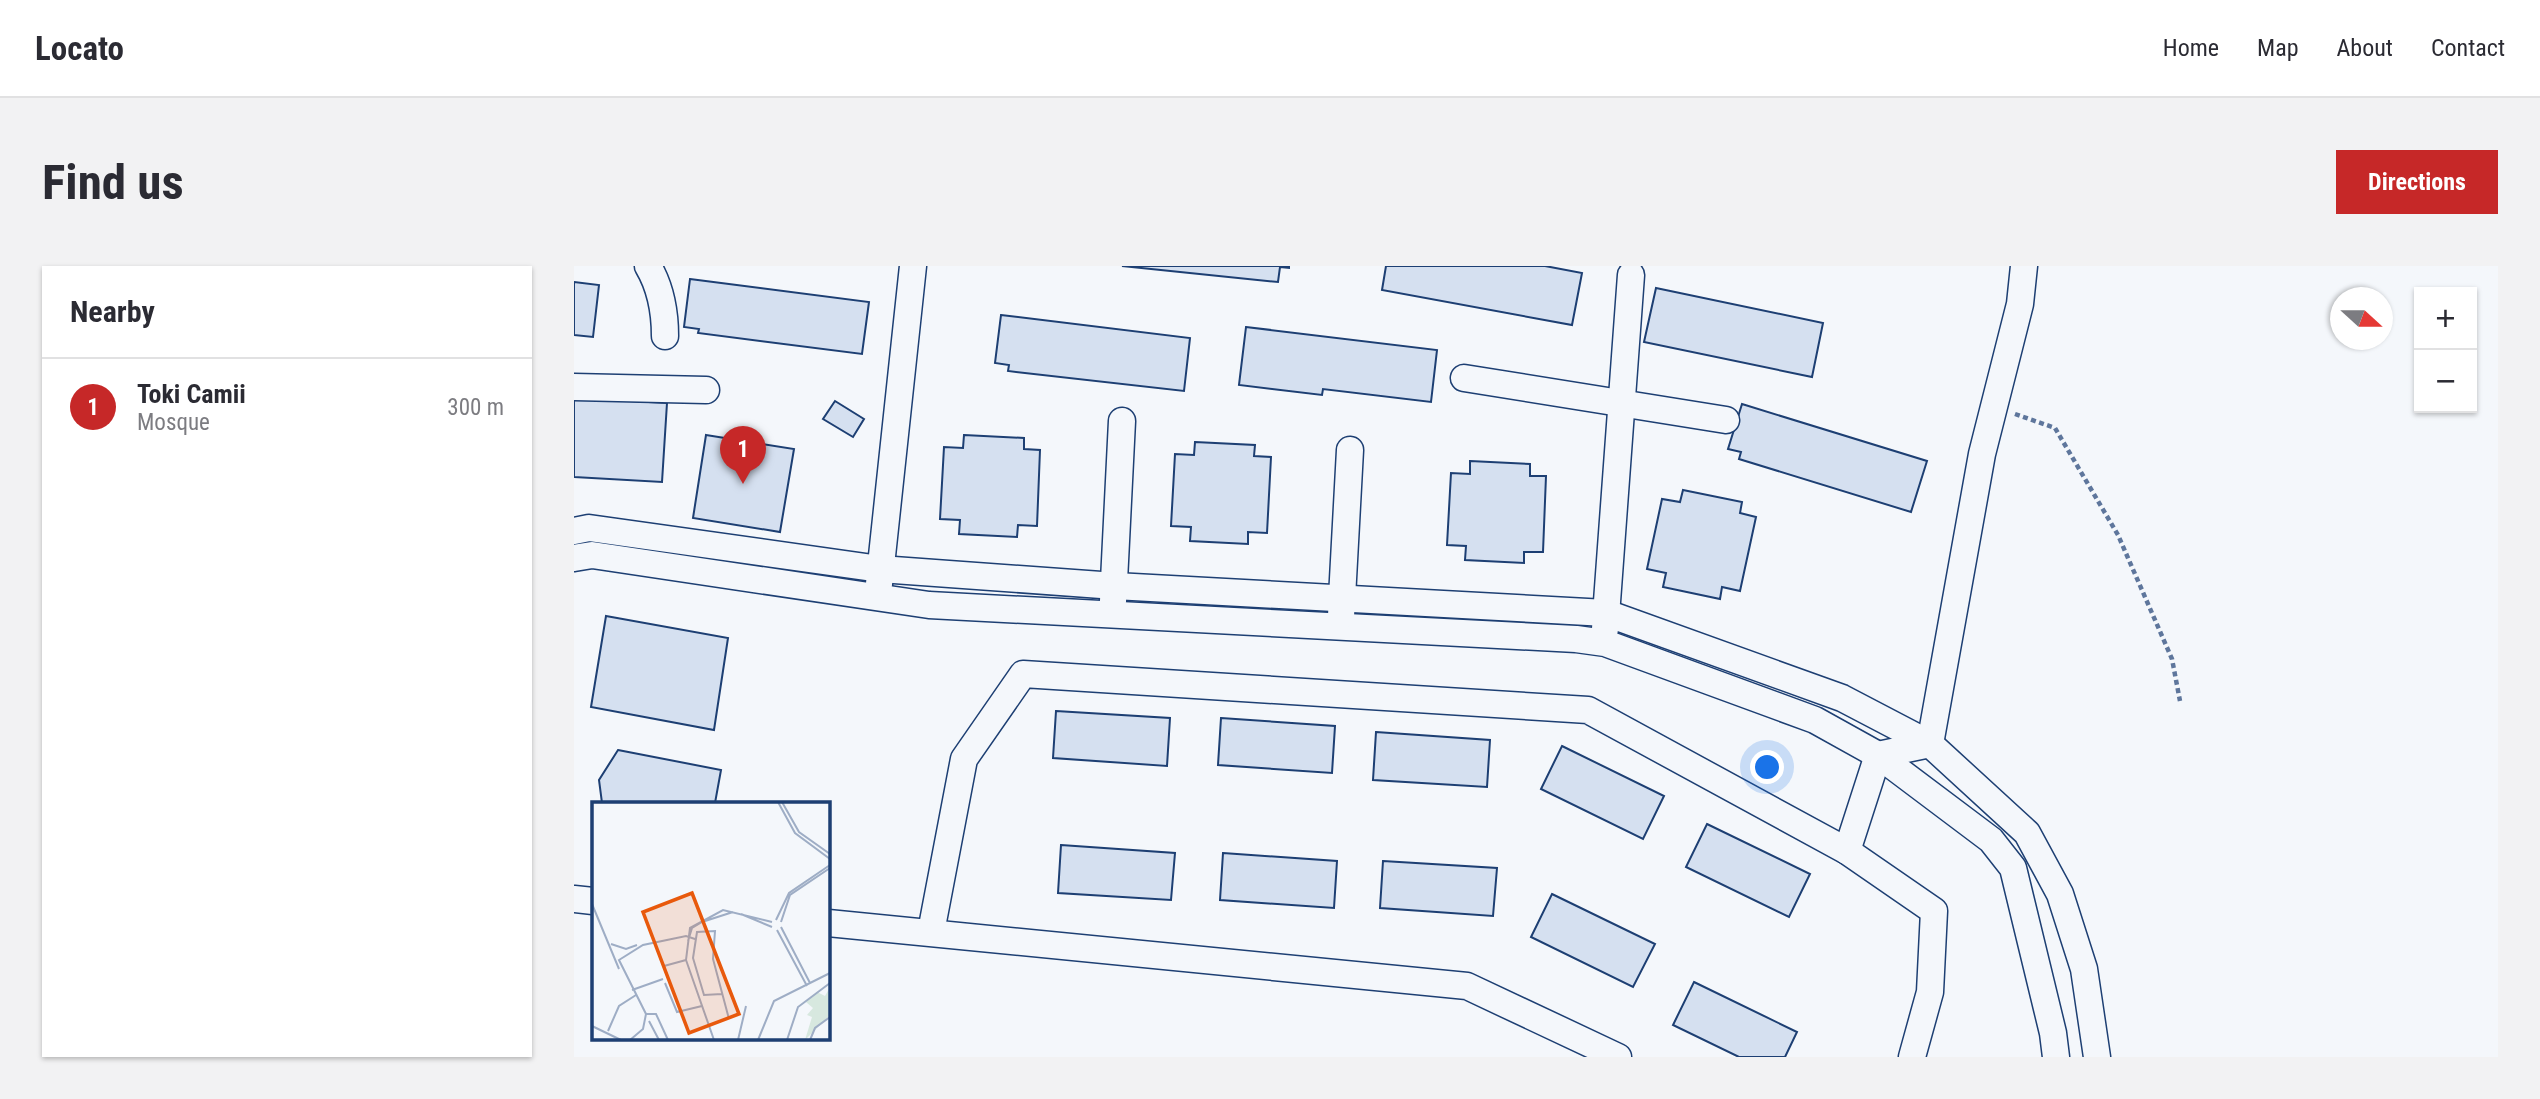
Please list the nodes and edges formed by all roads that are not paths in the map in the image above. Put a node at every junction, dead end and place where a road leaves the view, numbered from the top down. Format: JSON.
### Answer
{"nodes":[{"id":1,"x":648,"y":266,"type":"edge"},
{"id":2,"x":913,"y":266,"type":"edge"},
{"id":3,"x":2024,"y":266,"type":"edge"},
{"id":4,"x":1631,"y":275,"type":"dead end"},
{"id":5,"x":665,"y":336,"type":"dead end"},
{"id":6,"x":1464,"y":378,"type":"dead end"},
{"id":7,"x":574,"y":387,"type":"edge"},
{"id":8,"x":706,"y":390,"type":"dead end"},
{"id":9,"x":1622,"y":404,"type":"junction"},
{"id":10,"x":1727,"y":420,"type":"dead end"},
{"id":11,"x":1122,"y":421,"type":"dead end"},
{"id":12,"x":1350,"y":450,"type":"dead end"},
{"id":13,"x":574,"y":531,"type":"edge"},
{"id":14,"x":574,"y":558,"type":"edge"},
{"id":15,"x":880,"y":569,"type":"junction"},
{"id":16,"x":1115,"y":586,"type":"junction"},
{"id":17,"x":878,"y":597,"type":"junction"},
{"id":18,"x":1343,"y":598,"type":"junction"},
{"id":19,"x":1606,"y":613,"type":"junction"},
{"id":20,"x":1112,"y":614,"type":"junction"},
{"id":21,"x":1339,"y":626,"type":"junction"},
{"id":22,"x":1605,"y":643,"type":"junction"},
{"id":23,"x":1930,"y":744,"type":"junction"},
{"id":24,"x":1878,"y":755,"type":"junction"},
{"id":25,"x":1847,"y":851,"type":"junction"},
{"id":26,"x":574,"y":899,"type":"edge"},
{"id":27,"x":592,"y":901,"type":"edge"},
{"id":28,"x":830,"y":923,"type":"edge"},
{"id":29,"x":931,"y":932,"type":"junction"},
{"id":30,"x":1618,"y":1057,"type":"edge"},
{"id":31,"x":1912,"y":1057,"type":"edge"},
{"id":32,"x":2056,"y":1057,"type":"edge"},
{"id":33,"x":2097,"y":1057,"type":"edge"}],
"edges":[{"from":1,"to":5,"type":"street"},
{"from":2,"to":15,"type":"street"},
{"from":3,"to":23,"type":"street"},
{"from":4,"to":9,"type":"street"},
{"from":6,"to":9,"type":"street"},
{"from":7,"to":8,"type":"street"},
{"from":9,"to":10,"type":"street"},
{"from":9,"to":19,"type":"street"},
{"from":11,"to":16,"type":"street"},
{"from":12,"to":18,"type":"street"},
{"from":13,"to":15,"type":"street"},
{"from":14,"to":17,"type":"street"},
{"from":15,"to":16,"type":"street"},
{"from":15,"to":17,"type":"street"},
{"from":16,"to":18,"type":"street"},
{"from":16,"to":20,"type":"street"},
{"from":17,"to":20,"type":"street"},
{"from":18,"to":19,"type":"street"},
{"from":18,"to":21,"type":"street"},
{"from":19,"to":22,"type":"street"},
{"from":19,"to":23,"type":"street"},
{"from":20,"to":21,"type":"street"},
{"from":21,"to":22,"type":"street"},
{"from":22,"to":24,"type":"street"},
{"from":23,"to":24,"type":"street"},
{"from":23,"to":33,"type":"street"},
{"from":24,"to":25,"type":"street"},
{"from":24,"to":32,"type":"street"},
{"from":25,"to":29,"type":"street"},
{"from":25,"to":31,"type":"street"},
{"from":26,"to":27,"type":"street"},
{"from":28,"to":29,"type":"street"},
{"from":29,"to":30,"type":"street"}]}
